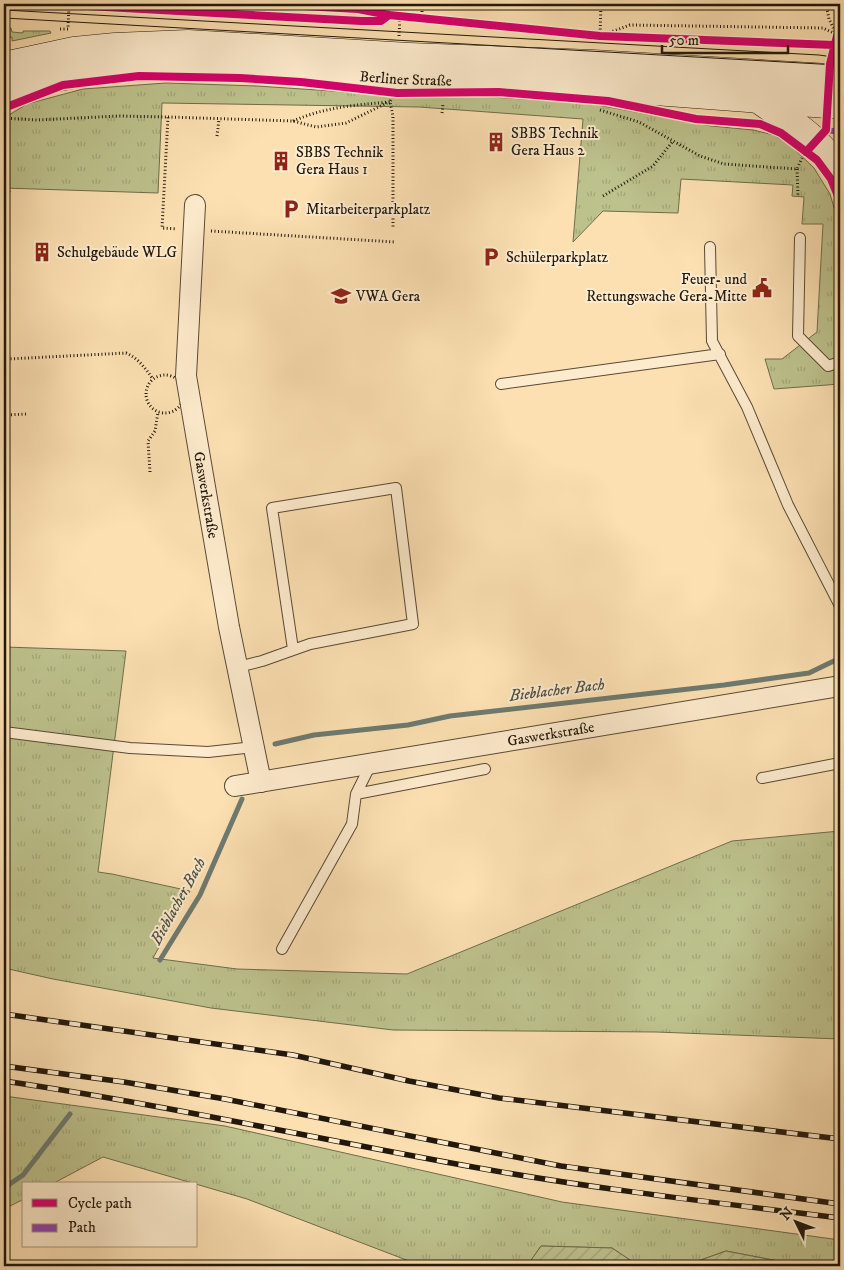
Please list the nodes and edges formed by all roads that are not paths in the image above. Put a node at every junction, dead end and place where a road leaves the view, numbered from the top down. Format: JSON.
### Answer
{"nodes":[{"id":1,"x":4,"y":66,"type":"edge"},
{"id":2,"x":840,"y":80,"type":"edge"},
{"id":3,"x":4,"y":92,"type":"edge"},
{"id":4,"x":757,"y":98,"type":"junction"},
{"id":5,"x":840,"y":104,"type":"edge"},
{"id":6,"x":840,"y":175,"type":"edge"},
{"id":7,"x":195,"y":205,"type":"dead end"},
{"id":8,"x":800,"y":238,"type":"dead end"},
{"id":9,"x":710,"y":246,"type":"dead end"},
{"id":10,"x":720,"y":354,"type":"junction"},
{"id":11,"x":840,"y":362,"type":"edge"},
{"id":12,"x":502,"y":384,"type":"dead end"},
{"id":13,"x":840,"y":606,"type":"edge"},
{"id":14,"x":294,"y":649,"type":"junction"},
{"id":15,"x":238,"y":667,"type":"junction"},
{"id":16,"x":840,"y":686,"type":"edge"},
{"id":17,"x":4,"y":732,"type":"edge"},
{"id":18,"x":254,"y":747,"type":"junction"},
{"id":19,"x":840,"y":763,"type":"edge"},
{"id":20,"x":371,"y":764,"type":"junction"},
{"id":21,"x":485,"y":769,"type":"dead end"},
{"id":22,"x":762,"y":778,"type":"dead end"},
{"id":23,"x":261,"y":782,"type":"junction"},
{"id":24,"x":235,"y":786,"type":"dead end"},
{"id":25,"x":356,"y":794,"type":"junction"},
{"id":26,"x":282,"y":948,"type":"dead end"}],
"edges":[{"from":1,"to":2,"type":"main road","name":"Berliner Straße"},
{"from":3,"to":4,"type":"main road","name":"Berliner Straße"},
{"from":4,"to":5,"type":"main road","name":"Berliner Straße"},
{"from":4,"to":6,"type":"main road"},
{"from":7,"to":15,"type":"street","name":"Gaswerkstraße"},
{"from":8,"to":11,"type":"lane"},
{"from":9,"to":10,"type":"lane"},
{"from":10,"to":12,"type":"lane"},
{"from":10,"to":13,"type":"lane"},
{"from":14,"to":14,"type":"lane"},
{"from":14,"to":15,"type":"lane"},
{"from":15,"to":18,"type":"street","name":"Gaswerkstraße"},
{"from":16,"to":20,"type":"street","name":"Gaswerkstraße"},
{"from":17,"to":18,"type":"lane"},
{"from":18,"to":23,"type":"street","name":"Gaswerkstraße"},
{"from":19,"to":22,"type":"lane"},
{"from":20,"to":23,"type":"street","name":"Gaswerkstraße"},
{"from":20,"to":25,"type":"lane"},
{"from":21,"to":25,"type":"lane"},
{"from":23,"to":24,"type":"street","name":"Gaswerkstraße"},
{"from":25,"to":26,"type":"lane"}]}
